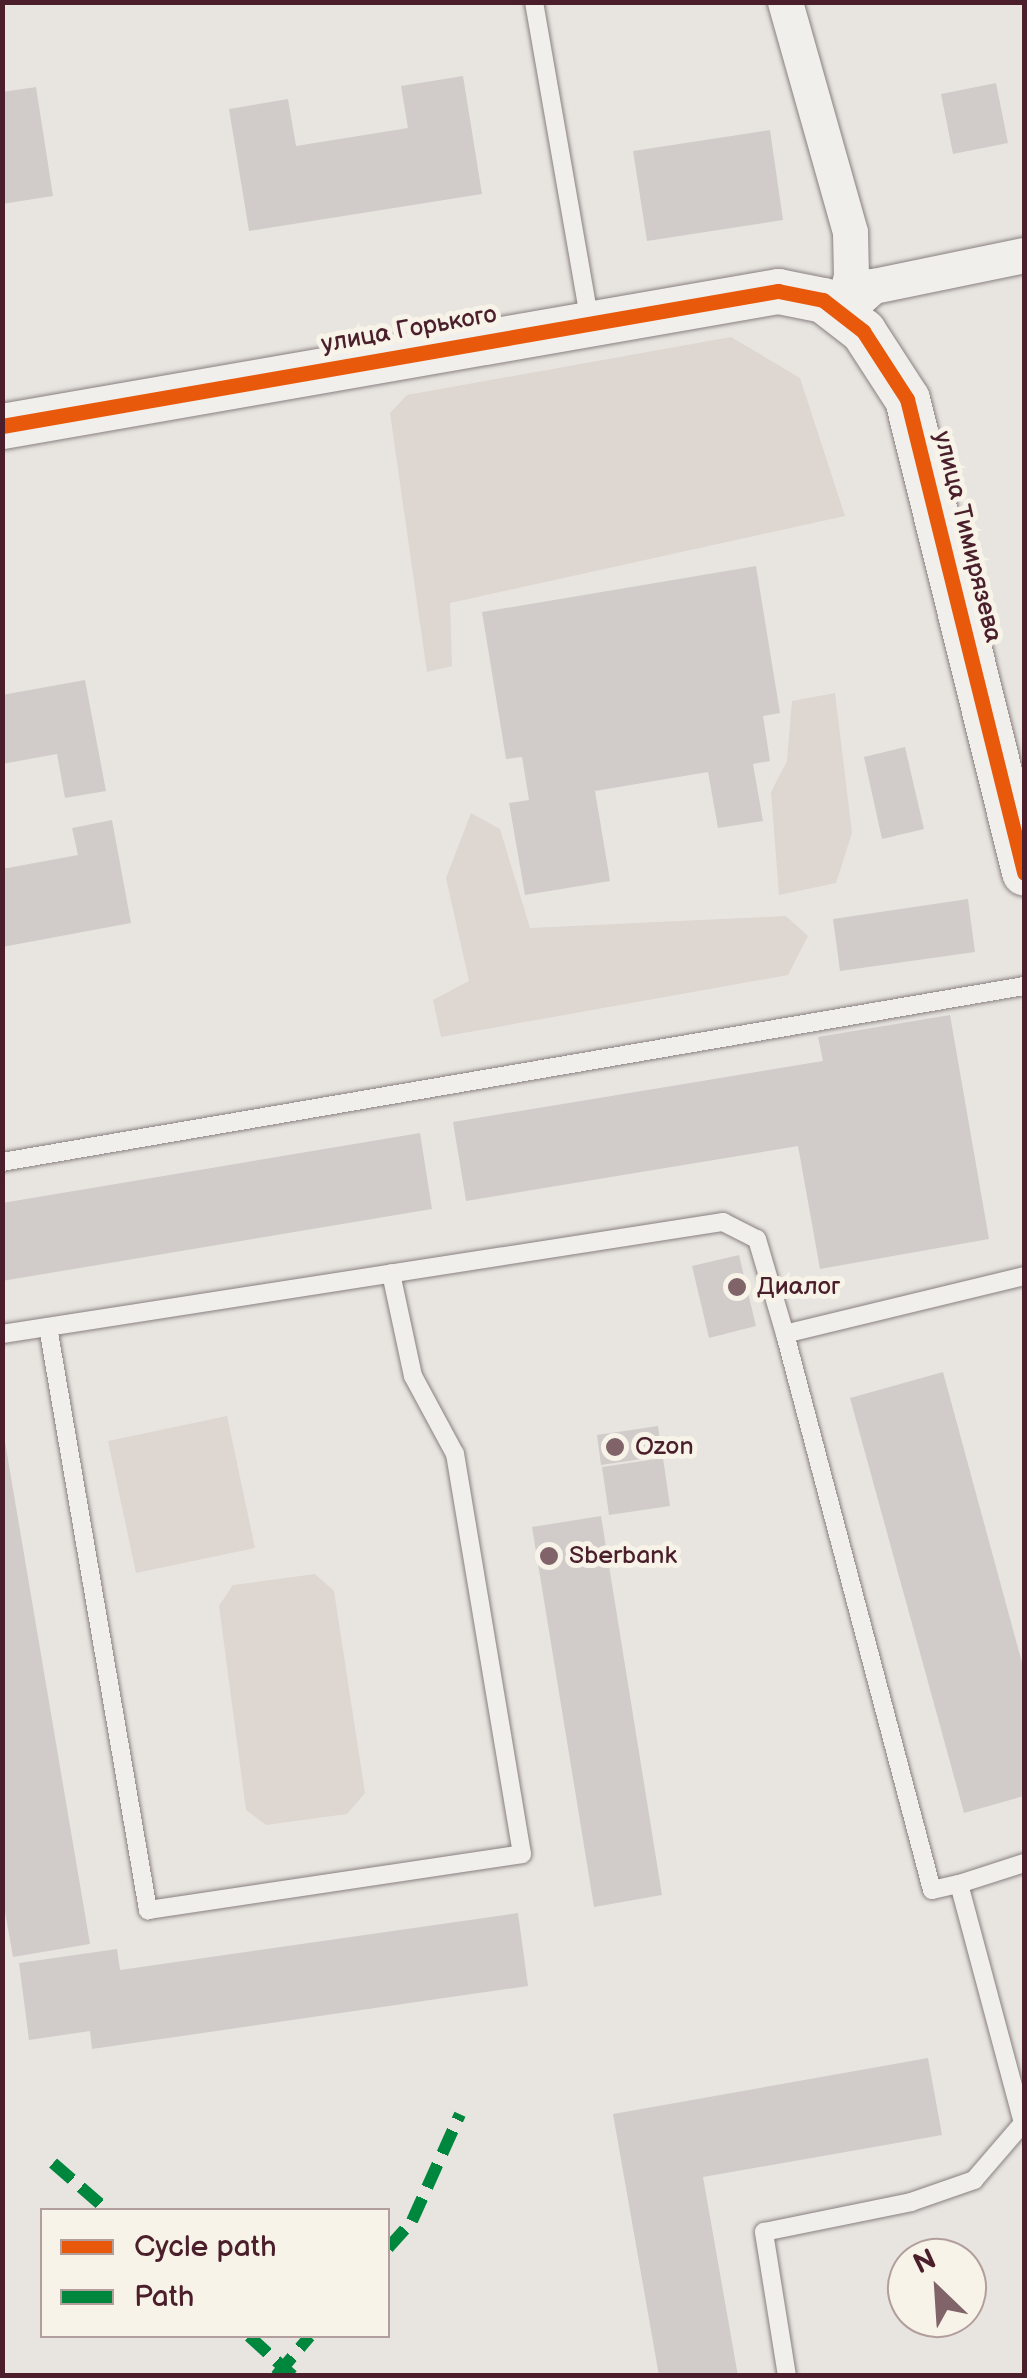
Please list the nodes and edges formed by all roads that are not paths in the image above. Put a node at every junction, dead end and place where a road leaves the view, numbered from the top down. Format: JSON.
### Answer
{"nodes":[{"id":1,"x":534,"y":2,"type":"edge"},
{"id":2,"x":785,"y":2,"type":"edge"},
{"id":3,"x":1024,"y":255,"type":"edge"},
{"id":4,"x":832,"y":306,"type":"junction"},
{"id":5,"x":590,"y":324,"type":"junction"},
{"id":6,"x":2,"y":426,"type":"edge"},
{"id":7,"x":1024,"y":874,"type":"edge"},
{"id":8,"x":1024,"y":986,"type":"edge"},
{"id":9,"x":2,"y":1162,"type":"edge"},
{"id":10,"x":391,"y":1273,"type":"junction"},
{"id":11,"x":1024,"y":1276,"type":"edge"},
{"id":12,"x":48,"y":1327,"type":"junction"},
{"id":13,"x":2,"y":1334,"type":"edge"},
{"id":14,"x":785,"y":1334,"type":"junction"},
{"id":15,"x":1024,"y":1863,"type":"edge"},
{"id":16,"x":959,"y":1884,"type":"junction"},
{"id":17,"x":1024,"y":2125,"type":"edge"},
{"id":18,"x":787,"y":2376,"type":"edge"}],
"edges":[{"from":1,"to":5,"type":"lane"},
{"from":2,"to":4,"type":"street"},
{"from":3,"to":4,"type":"street"},
{"from":4,"to":5,"type":"street","name":"улица Горького"},
{"from":4,"to":7,"type":"street","name":"улица Тимирязева"},
{"from":5,"to":6,"type":"street","name":"улица Горького"},
{"from":8,"to":9,"type":"lane"},
{"from":10,"to":12,"type":"lane"},
{"from":10,"to":12,"type":"lane"},
{"from":10,"to":14,"type":"lane"},
{"from":11,"to":14,"type":"lane"},
{"from":12,"to":13,"type":"lane"},
{"from":14,"to":16,"type":"lane"},
{"from":15,"to":16,"type":"lane"},
{"from":16,"to":17,"type":"lane"},
{"from":17,"to":18,"type":"lane"}]}
